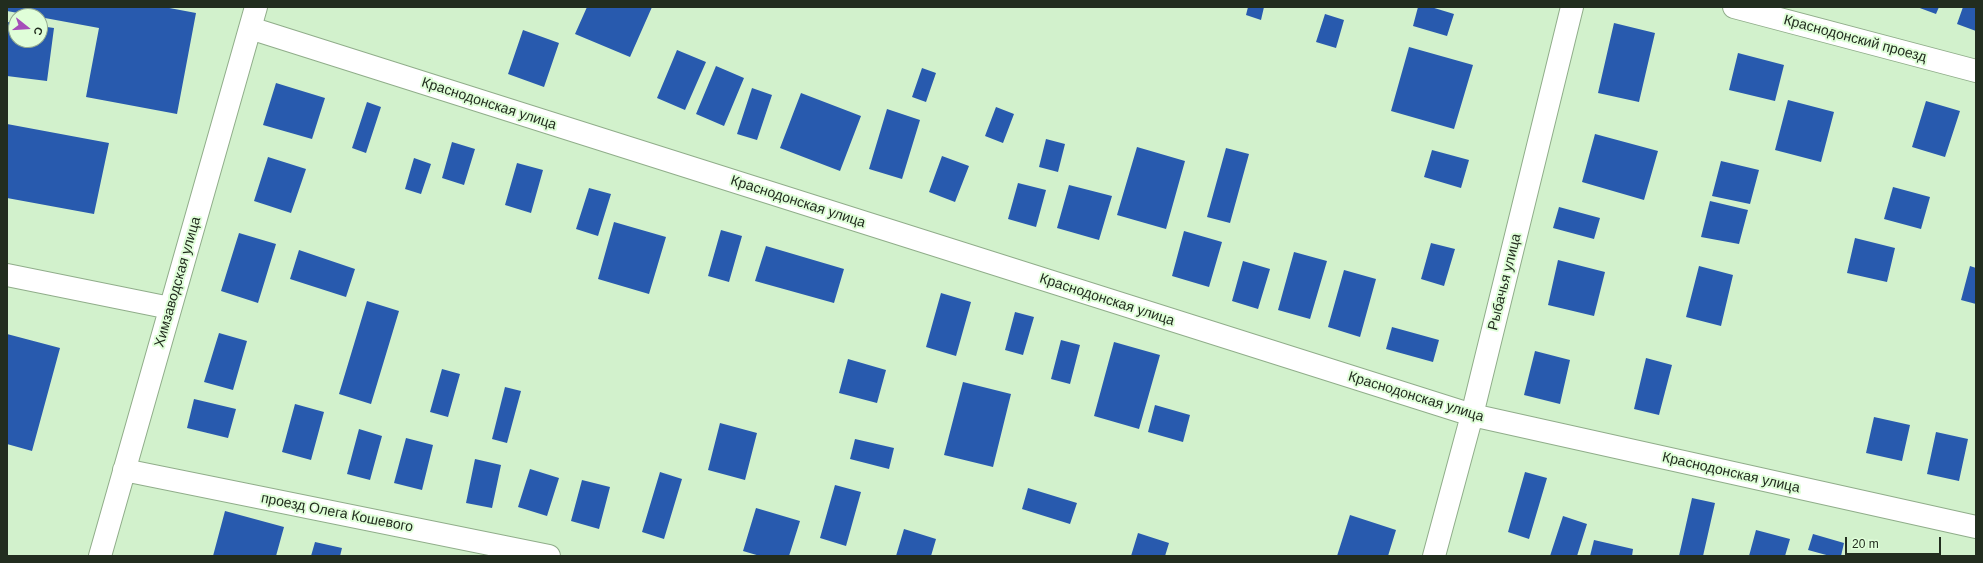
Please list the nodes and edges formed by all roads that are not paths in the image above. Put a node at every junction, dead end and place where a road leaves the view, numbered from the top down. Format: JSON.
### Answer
{"nodes":[{"id":1,"x":256,"y":7,"type":"edge"},
{"id":2,"x":1572,"y":7,"type":"edge"},
{"id":3,"x":1734,"y":7,"type":"edge"},
{"id":4,"x":250,"y":28,"type":"junction"},
{"id":5,"x":1976,"y":71,"type":"edge"},
{"id":6,"x":7,"y":275,"type":"edge"},
{"id":7,"x":170,"y":308,"type":"junction"},
{"id":8,"x":1472,"y":415,"type":"junction"},
{"id":9,"x":124,"y":470,"type":"junction"},
{"id":10,"x":1976,"y":527,"type":"edge"},
{"id":11,"x":100,"y":556,"type":"edge"},
{"id":12,"x":549,"y":556,"type":"edge"},
{"id":13,"x":1434,"y":556,"type":"edge"}],
"edges":[{"from":1,"to":4,"type":"street","name":"Химзаводская улица"},
{"from":2,"to":8,"type":"street","name":"Рыбачья улица"},
{"from":3,"to":5,"type":"street","name":"Краснодонский проезд"},
{"from":4,"to":7,"type":"street","name":"Химзаводская улица"},
{"from":4,"to":8,"type":"street","name":"Краснодонская улица"},
{"from":6,"to":7,"type":"street"},
{"from":7,"to":9,"type":"street","name":"Химзаводская улица"},
{"from":8,"to":10,"type":"street","name":"Краснодонская улица"},
{"from":8,"to":13,"type":"street","name":"Рыбачья улица"},
{"from":9,"to":11,"type":"street","name":"Химзаводская улица"},
{"from":9,"to":12,"type":"street","name":"проезд Олега Кошевого"}]}
